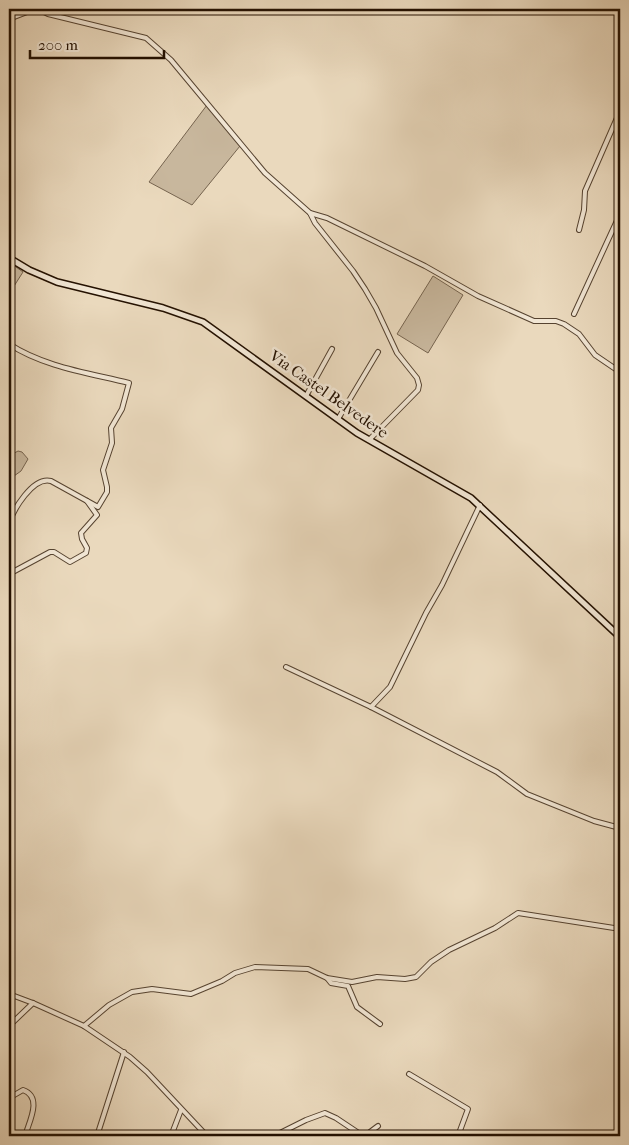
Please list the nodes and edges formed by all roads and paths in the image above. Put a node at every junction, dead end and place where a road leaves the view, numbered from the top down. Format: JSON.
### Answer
{"nodes":[{"id":1,"x":36,"y":9,"type":"edge"},
{"id":2,"x":44,"y":9,"type":"edge"},
{"id":3,"x":9,"y":19,"type":"edge"},
{"id":4,"x":620,"y":111,"type":"edge"},
{"id":5,"x":615,"y":122,"type":"junction"},
{"id":6,"x":620,"y":125,"type":"edge"},
{"id":7,"x":310,"y":214,"type":"junction"},
{"id":8,"x":620,"y":214,"type":"edge"},
{"id":9,"x":579,"y":230,"type":"dead end"},
{"id":10,"x":9,"y":258,"type":"edge"},
{"id":11,"x":574,"y":314,"type":"dead end"},
{"id":12,"x":9,"y":344,"type":"edge"},
{"id":13,"x":332,"y":349,"type":"dead end"},
{"id":14,"x":378,"y":352,"type":"dead end"},
{"id":15,"x":620,"y":372,"type":"edge"},
{"id":16,"x":306,"y":396,"type":"junction"},
{"id":17,"x":338,"y":419,"type":"junction"},
{"id":18,"x":369,"y":440,"type":"junction"},
{"id":19,"x":87,"y":500,"type":"junction"},
{"id":20,"x":480,"y":505,"type":"junction"},
{"id":21,"x":9,"y":524,"type":"edge"},
{"id":22,"x":9,"y":574,"type":"edge"},
{"id":23,"x":620,"y":637,"type":"edge"},
{"id":24,"x":286,"y":667,"type":"dead end"},
{"id":25,"x":371,"y":708,"type":"junction"},
{"id":26,"x":620,"y":828,"type":"edge"},
{"id":27,"x":620,"y":927,"type":"edge"},
{"id":28,"x":327,"y":978,"type":"junction"},
{"id":29,"x":9,"y":994,"type":"edge"},
{"id":30,"x":33,"y":1003,"type":"junction"},
{"id":31,"x":380,"y":1024,"type":"dead end"},
{"id":32,"x":9,"y":1026,"type":"edge"},
{"id":33,"x":84,"y":1026,"type":"junction"},
{"id":34,"x":124,"y":1052,"type":"junction"},
{"id":35,"x":409,"y":1074,"type":"dead end"},
{"id":36,"x":9,"y":1098,"type":"edge"},
{"id":37,"x":181,"y":1110,"type":"junction"},
{"id":38,"x":378,"y":1126,"type":"dead end"},
{"id":39,"x":25,"y":1136,"type":"edge"},
{"id":40,"x":97,"y":1136,"type":"edge"},
{"id":41,"x":172,"y":1136,"type":"edge"},
{"id":42,"x":207,"y":1136,"type":"edge"},
{"id":43,"x":274,"y":1136,"type":"edge"},
{"id":44,"x":458,"y":1136,"type":"edge"}],
"edges":[{"from":1,"to":3,"type":"street"},
{"from":2,"to":7,"type":"street"},
{"from":4,"to":5,"type":"street"},
{"from":5,"to":6,"type":"street"},
{"from":5,"to":9,"type":"street"},
{"from":7,"to":15,"type":"street"},
{"from":7,"to":18,"type":"street"},
{"from":8,"to":11,"type":"street"},
{"from":10,"to":16,"type":"street","name":"Via Castel Belvedere"},
{"from":12,"to":19,"type":"street"},
{"from":13,"to":16,"type":"street"},
{"from":14,"to":17,"type":"street"},
{"from":16,"to":17,"type":"street","name":"Via Castel Belvedere"},
{"from":17,"to":18,"type":"street","name":"Via Castel Belvedere"},
{"from":18,"to":20,"type":"street","name":"Via Castel Belvedere"},
{"from":19,"to":21,"type":"street"},
{"from":19,"to":22,"type":"street"},
{"from":20,"to":23,"type":"street","name":"Via Castel Belvedere"},
{"from":20,"to":25,"type":"street"},
{"from":24,"to":25,"type":"street"},
{"from":25,"to":26,"type":"street"},
{"from":27,"to":28,"type":"street"},
{"from":28,"to":31,"type":"street"},
{"from":28,"to":33,"type":"street"},
{"from":29,"to":30,"type":"street"},
{"from":30,"to":32,"type":"street"},
{"from":30,"to":33,"type":"street"},
{"from":33,"to":34,"type":"street"},
{"from":34,"to":37,"type":"street"},
{"from":34,"to":40,"type":"street"},
{"from":35,"to":44,"type":"street"},
{"from":36,"to":39,"type":"street"},
{"from":37,"to":41,"type":"street"},
{"from":37,"to":42,"type":"street"},
{"from":38,"to":43,"type":"street"}]}
